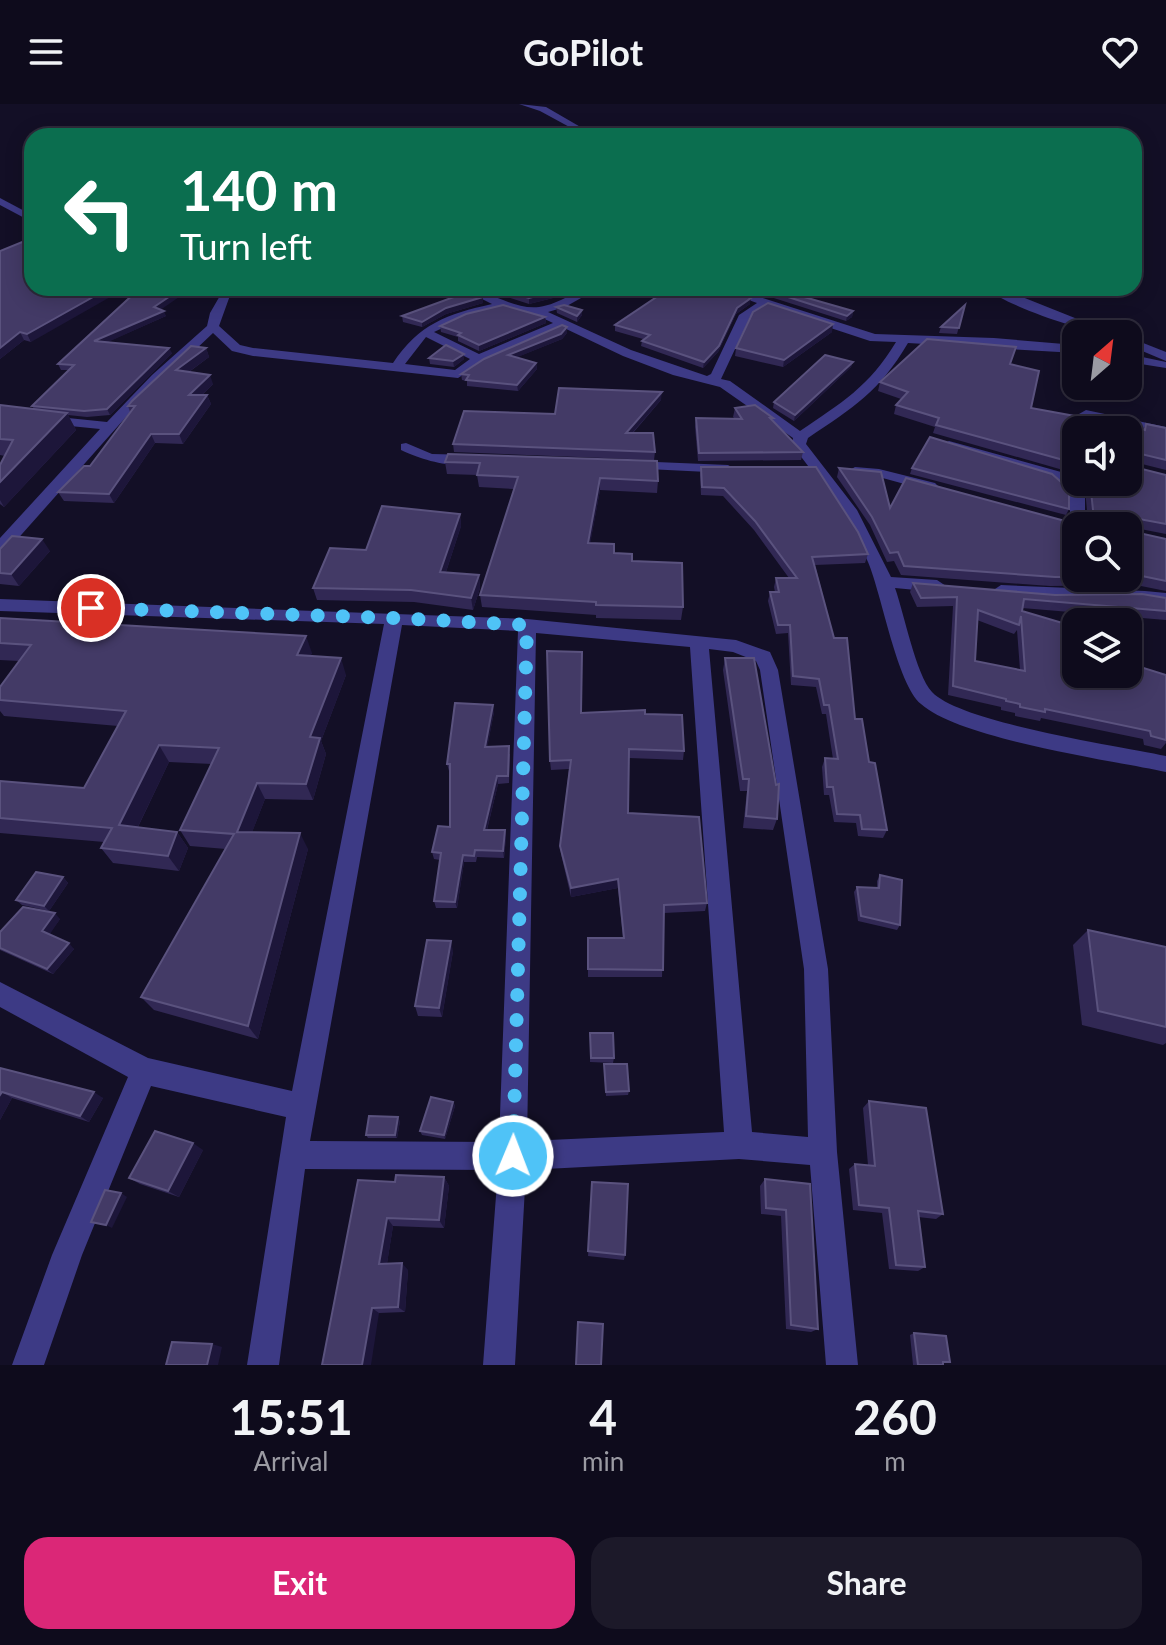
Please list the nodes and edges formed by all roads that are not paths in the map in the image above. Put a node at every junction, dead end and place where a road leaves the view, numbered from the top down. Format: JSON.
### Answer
{"nodes":[{"id":1,"x":523,"y":104,"type":"edge"},
{"id":2,"x":577,"y":128,"type":"edge"},
{"id":3,"x":0,"y":201,"type":"edge"},
{"id":4,"x":24,"y":214,"type":"edge"},
{"id":5,"x":226,"y":296,"type":"edge"},
{"id":6,"x":483,"y":296,"type":"edge"},
{"id":7,"x":578,"y":296,"type":"edge"},
{"id":8,"x":745,"y":296,"type":"edge"},
{"id":9,"x":1006,"y":296,"type":"edge"},
{"id":10,"x":766,"y":303,"type":"junction"},
{"id":11,"x":503,"y":305,"type":"junction"},
{"id":12,"x":537,"y":311,"type":"junction"},
{"id":13,"x":1070,"y":320,"type":"edge"},
{"id":14,"x":560,"y":324,"type":"junction"},
{"id":15,"x":213,"y":327,"type":"junction"},
{"id":16,"x":425,"y":332,"type":"junction"},
{"id":17,"x":904,"y":339,"type":"junction"},
{"id":18,"x":1142,"y":347,"type":"edge"},
{"id":19,"x":1062,"y":348,"type":"edge"},
{"id":20,"x":1166,"y":357,"type":"edge"},
{"id":21,"x":479,"y":359,"type":"junction"},
{"id":22,"x":1142,"y":361,"type":"edge"},
{"id":23,"x":1166,"y":366,"type":"edge"},
{"id":24,"x":397,"y":367,"type":"junction"},
{"id":25,"x":707,"y":380,"type":"junction"},
{"id":26,"x":0,"y":415,"type":"edge"},
{"id":27,"x":109,"y":426,"type":"junction"},
{"id":28,"x":1142,"y":426,"type":"edge"},
{"id":29,"x":1166,"y":431,"type":"edge"},
{"id":30,"x":801,"y":436,"type":"junction"},
{"id":31,"x":934,"y":440,"type":"edge"},
{"id":32,"x":406,"y":447,"type":"dead end"},
{"id":33,"x":486,"y":460,"type":"edge"},
{"id":34,"x":620,"y":465,"type":"edge"},
{"id":35,"x":820,"y":467,"type":"junction"},
{"id":36,"x":795,"y":468,"type":"edge"},
{"id":37,"x":743,"y":470,"type":"edge"},
{"id":38,"x":952,"y":492,"type":"edge"},
{"id":39,"x":1075,"y":512,"type":"edge"},
{"id":40,"x":0,"y":548,"type":"edge"},
{"id":41,"x":885,"y":582,"type":"junction"},
{"id":42,"x":960,"y":588,"type":"edge"},
{"id":43,"x":990,"y":590,"type":"edge"},
{"id":44,"x":1166,"y":599,"type":"edge"},
{"id":45,"x":0,"y":605,"type":"edge"},
{"id":46,"x":394,"y":618,"type":"junction"},
{"id":47,"x":527,"y":625,"type":"junction"},
{"id":48,"x":699,"y":641,"type":"junction"},
{"id":49,"x":1166,"y":764,"type":"edge"},
{"id":50,"x":0,"y":994,"type":"edge"},
{"id":51,"x":144,"y":1071,"type":"junction"},
{"id":52,"x":302,"y":1107,"type":"junction"},
{"id":53,"x":739,"y":1145,"type":"junction"},
{"id":54,"x":823,"y":1152,"type":"junction"},
{"id":55,"x":293,"y":1155,"type":"junction"},
{"id":56,"x":513,"y":1156,"type":"junction"},
{"id":57,"x":28,"y":1365,"type":"edge"},
{"id":58,"x":263,"y":1365,"type":"edge"},
{"id":59,"x":499,"y":1365,"type":"edge"},
{"id":60,"x":842,"y":1365,"type":"edge"}],
"edges":[{"from":1,"to":2,"type":"street"},
{"from":3,"to":4,"type":"street"},
{"from":5,"to":15,"type":"street"},
{"from":6,"to":11,"type":"street"},
{"from":7,"to":12,"type":"street"},
{"from":8,"to":10,"type":"street"},
{"from":9,"to":13,"type":"street"},
{"from":10,"to":17,"type":"street"},
{"from":10,"to":25,"type":"street"},
{"from":11,"to":12,"type":"street"},
{"from":11,"to":16,"type":"street"},
{"from":12,"to":14,"type":"street"},
{"from":14,"to":21,"type":"street"},
{"from":14,"to":25,"type":"street"},
{"from":15,"to":24,"type":"street"},
{"from":15,"to":27,"type":"street"},
{"from":16,"to":21,"type":"street"},
{"from":16,"to":24,"type":"street"},
{"from":17,"to":19,"type":"street"},
{"from":17,"to":30,"type":"street"},
{"from":18,"to":20,"type":"street"},
{"from":21,"to":24,"type":"street"},
{"from":22,"to":23,"type":"street"},
{"from":25,"to":30,"type":"street"},
{"from":26,"to":27,"type":"street"},
{"from":27,"to":40,"type":"street"},
{"from":28,"to":29,"type":"street"},
{"from":30,"to":35,"type":"street"},
{"from":31,"to":39,"type":"street"},
{"from":32,"to":33,"type":"street"},
{"from":34,"to":37,"type":"street"},
{"from":35,"to":36,"type":"street"},
{"from":35,"to":38,"type":"street"},
{"from":35,"to":41,"type":"street"},
{"from":41,"to":42,"type":"street"},
{"from":41,"to":49,"type":"street"},
{"from":43,"to":44,"type":"street"},
{"from":45,"to":46,"type":"street"},
{"from":46,"to":47,"type":"street"},
{"from":46,"to":52,"type":"street"},
{"from":47,"to":48,"type":"street"},
{"from":47,"to":56,"type":"street"},
{"from":48,"to":53,"type":"street"},
{"from":48,"to":54,"type":"street"},
{"from":50,"to":51,"type":"street"},
{"from":51,"to":52,"type":"street"},
{"from":51,"to":57,"type":"street"},
{"from":52,"to":55,"type":"street"},
{"from":53,"to":54,"type":"street"},
{"from":53,"to":56,"type":"street"},
{"from":54,"to":60,"type":"street"},
{"from":55,"to":56,"type":"street"},
{"from":55,"to":58,"type":"street"},
{"from":56,"to":59,"type":"street"}]}
